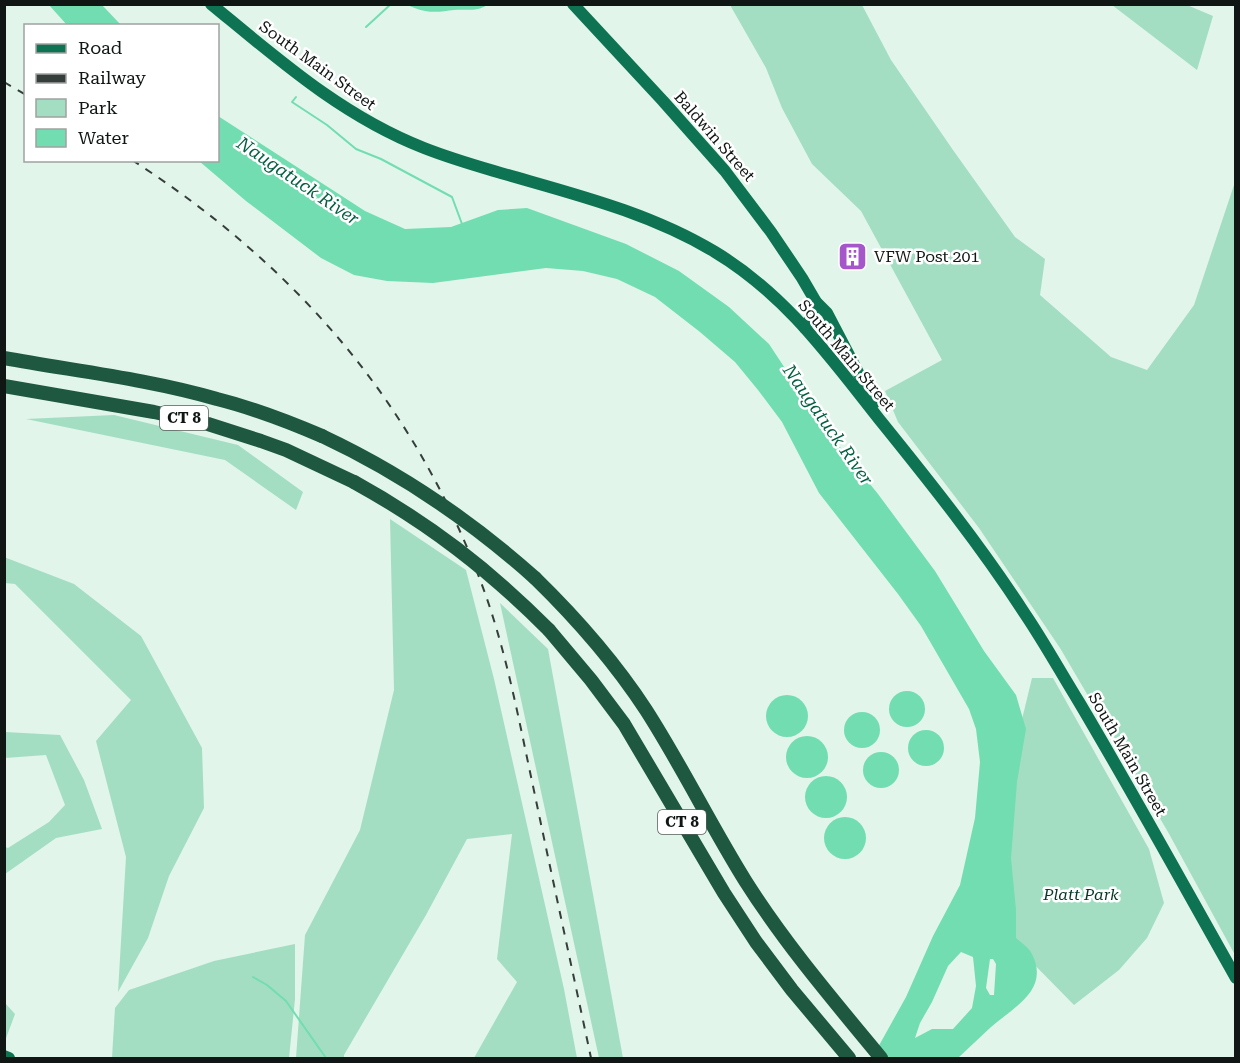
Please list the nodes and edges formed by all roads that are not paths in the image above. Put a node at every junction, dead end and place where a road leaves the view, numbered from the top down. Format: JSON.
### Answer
{"nodes":[{"id":1,"x":211,"y":4,"type":"edge"},
{"id":2,"x":573,"y":4,"type":"edge"},
{"id":3,"x":226,"y":9,"type":"edge"},
{"id":4,"x":816,"y":302,"type":"junction"},
{"id":5,"x":805,"y":328,"type":"junction"},
{"id":6,"x":4,"y":358,"type":"edge"},
{"id":7,"x":4,"y":386,"type":"edge"},
{"id":8,"x":881,"y":421,"type":"junction"},
{"id":9,"x":1236,"y":978,"type":"edge"},
{"id":10,"x":4,"y":1056,"type":"edge"},
{"id":11,"x":9,"y":1059,"type":"edge"},
{"id":12,"x":849,"y":1059,"type":"edge"},
{"id":13,"x":881,"y":1059,"type":"edge"}],
"edges":[{"from":1,"to":3,"type":"main road","name":"South Main Street"},
{"from":2,"to":4,"type":"main road","name":"Baldwin Street"},
{"from":3,"to":5,"type":"main road","name":"South Main Street"},
{"from":4,"to":5,"type":"main road"},
{"from":4,"to":8,"type":"main road","name":"Baldwin Street"},
{"from":5,"to":8,"type":"main road","name":"South Main Street"},
{"from":6,"to":13,"type":"highway","number":"CT 8","bridge":true},
{"from":7,"to":12,"type":"highway","number":"CT 8","bridge":true},
{"from":8,"to":9,"type":"main road","name":"South Main Street"},
{"from":10,"to":11,"type":"main road"}]}
